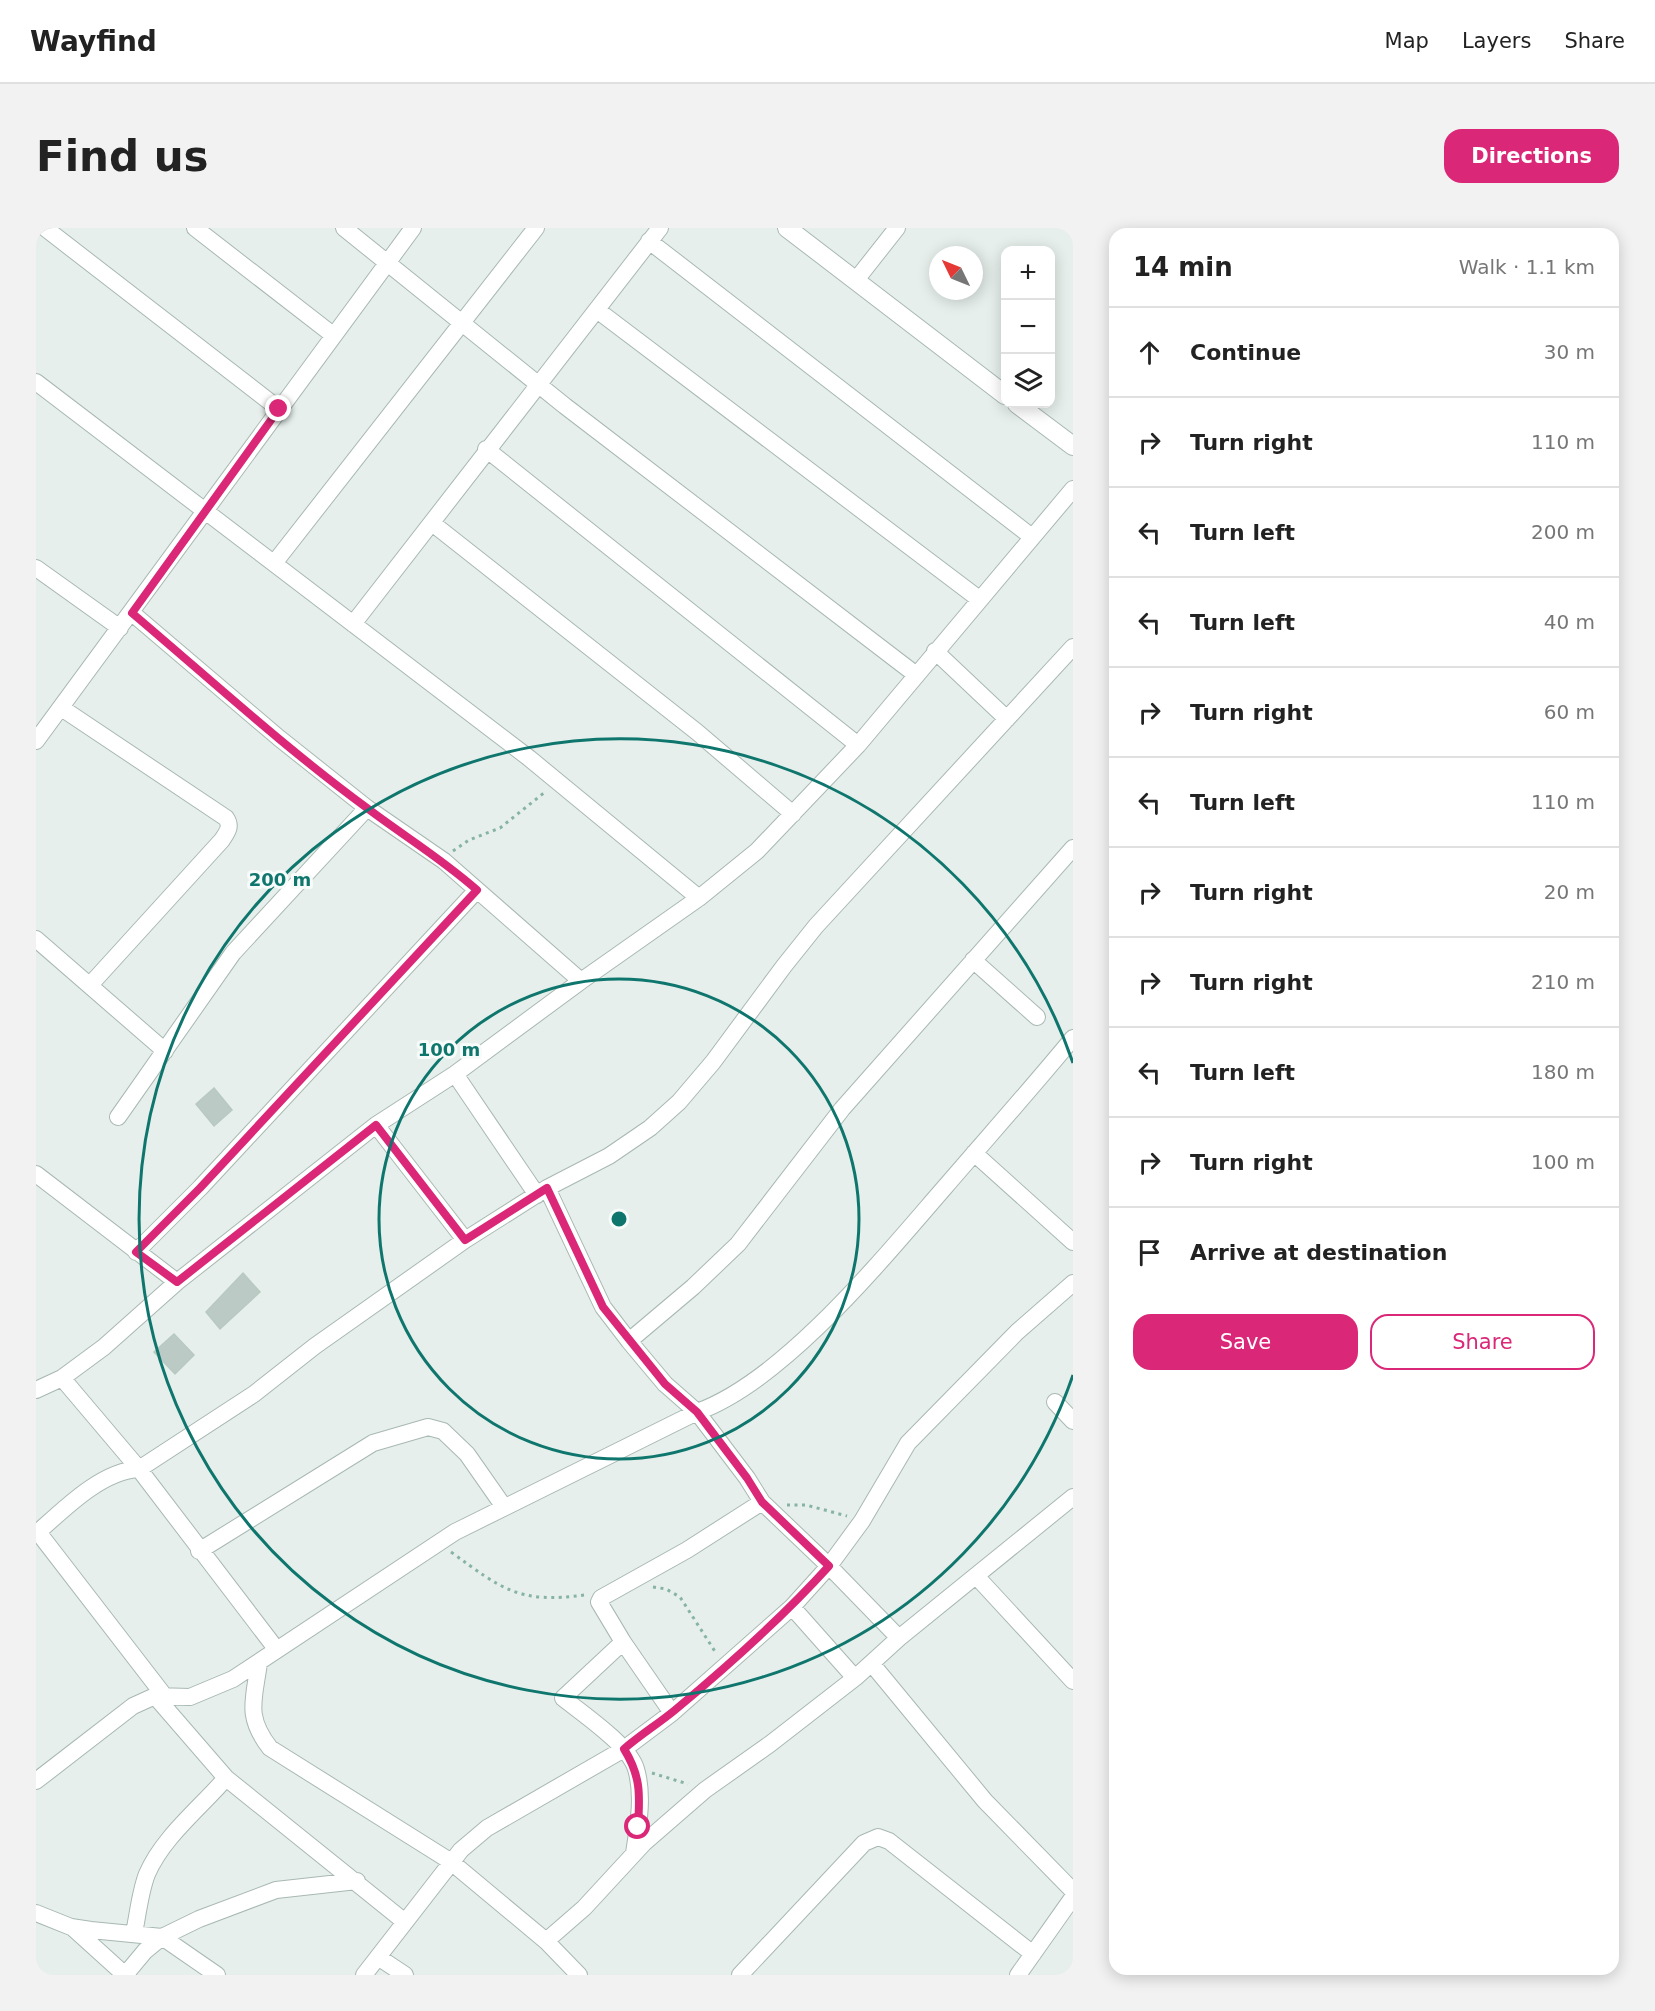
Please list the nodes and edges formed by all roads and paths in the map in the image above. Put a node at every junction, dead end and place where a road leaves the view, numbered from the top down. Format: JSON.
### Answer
{"nodes":[{"id":1,"x":45,"y":228,"type":"edge"},
{"id":2,"x":195,"y":228,"type":"edge"},
{"id":3,"x":344,"y":228,"type":"edge"},
{"id":4,"x":413,"y":228,"type":"edge"},
{"id":5,"x":536,"y":228,"type":"edge"},
{"id":6,"x":787,"y":228,"type":"edge"},
{"id":7,"x":897,"y":228,"type":"edge"},
{"id":8,"x":655,"y":235,"type":"edge"},
{"id":9,"x":388,"y":262,"type":"junction"},
{"id":10,"x":856,"y":280,"type":"junction"},
{"id":11,"x":597,"y":310,"type":"junction"},
{"id":12,"x":461,"y":322,"type":"junction"},
{"id":13,"x":333,"y":335,"type":"junction"},
{"id":14,"x":36,"y":382,"type":"edge"},
{"id":15,"x":539,"y":385,"type":"junction"},
{"id":16,"x":1001,"y":391,"type":"edge"},
{"id":17,"x":1022,"y":408,"type":"edge"},
{"id":18,"x":279,"y":409,"type":"junction"},
{"id":19,"x":1073,"y":446,"type":"edge"},
{"id":20,"x":486,"y":449,"type":"junction"},
{"id":21,"x":1073,"y":489,"type":"edge"},
{"id":22,"x":206,"y":509,"type":"junction"},
{"id":23,"x":432,"y":523,"type":"junction"},
{"id":24,"x":1032,"y":537,"type":"junction"},
{"id":25,"x":275,"y":562,"type":"junction"},
{"id":26,"x":36,"y":568,"type":"edge"},
{"id":27,"x":979,"y":599,"type":"junction"},
{"id":28,"x":132,"y":613,"type":"junction"},
{"id":29,"x":353,"y":624,"type":"junction"},
{"id":30,"x":120,"y":627,"type":"junction"},
{"id":31,"x":1073,"y":647,"type":"edge"},
{"id":32,"x":935,"y":651,"type":"junction"},
{"id":33,"x":915,"y":674,"type":"junction"},
{"id":34,"x":63,"y":709,"type":"junction"},
{"id":35,"x":1007,"y":719,"type":"junction"},
{"id":36,"x":36,"y":741,"type":"edge"},
{"id":37,"x":858,"y":745,"type":"junction"},
{"id":38,"x":556,"y":780,"type":"junction"},
{"id":39,"x":367,"y":808,"type":"junction"},
{"id":40,"x":793,"y":814,"type":"junction"},
{"id":41,"x":1073,"y":848,"type":"edge"},
{"id":42,"x":444,"y":861,"type":"junction"},
{"id":43,"x":477,"y":890,"type":"junction"},
{"id":44,"x":699,"y":898,"type":"junction"},
{"id":45,"x":36,"y":939,"type":"edge"},
{"id":46,"x":973,"y":960,"type":"junction"},
{"id":47,"x":581,"y":981,"type":"junction"},
{"id":48,"x":90,"y":986,"type":"junction"},
{"id":49,"x":1037,"y":1017,"type":"dead end"},
{"id":50,"x":1073,"y":1038,"type":"edge"},
{"id":51,"x":165,"y":1051,"type":"junction"},
{"id":52,"x":455,"y":1074,"type":"junction"},
{"id":53,"x":118,"y":1117,"type":"dead end"},
{"id":54,"x":376,"y":1125,"type":"junction"},
{"id":55,"x":974,"y":1153,"type":"junction"},
{"id":56,"x":36,"y":1174,"type":"edge"},
{"id":57,"x":542,"y":1192,"type":"junction"},
{"id":58,"x":465,"y":1240,"type":"junction"},
{"id":59,"x":1073,"y":1242,"type":"edge"},
{"id":60,"x":136,"y":1252,"type":"junction"},
{"id":61,"x":177,"y":1282,"type":"junction"},
{"id":62,"x":1073,"y":1283,"type":"edge"},
{"id":63,"x":629,"y":1341,"type":"junction"},
{"id":64,"x":62,"y":1378,"type":"junction"},
{"id":65,"x":36,"y":1390,"type":"edge"},
{"id":66,"x":1055,"y":1402,"type":"dead end"},
{"id":67,"x":697,"y":1412,"type":"junction"},
{"id":68,"x":1073,"y":1421,"type":"edge"},
{"id":69,"x":139,"y":1469,"type":"junction"},
{"id":70,"x":1073,"y":1497,"type":"edge"},
{"id":71,"x":762,"y":1502,"type":"junction"},
{"id":72,"x":504,"y":1506,"type":"junction"},
{"id":73,"x":862,"y":1521,"type":"junction"},
{"id":74,"x":37,"y":1533,"type":"edge"},
{"id":75,"x":199,"y":1551,"type":"junction"},
{"id":76,"x":829,"y":1566,"type":"junction"},
{"id":77,"x":977,"y":1577,"type":"junction"},
{"id":78,"x":792,"y":1607,"type":"junction"},
{"id":79,"x":899,"y":1638,"type":"junction"},
{"id":80,"x":622,"y":1642,"type":"junction"},
{"id":81,"x":277,"y":1650,"type":"junction"},
{"id":82,"x":259,"y":1663,"type":"junction"},
{"id":83,"x":872,"y":1664,"type":"junction"},
{"id":84,"x":855,"y":1678,"type":"junction"},
{"id":85,"x":1073,"y":1681,"type":"edge"},
{"id":86,"x":161,"y":1697,"type":"junction"},
{"id":87,"x":672,"y":1713,"type":"junction"},
{"id":88,"x":624,"y":1749,"type":"junction"},
{"id":89,"x":636,"y":1768,"type":"junction"},
{"id":90,"x":39,"y":1774,"type":"edge"},
{"id":91,"x":226,"y":1778,"type":"junction"},
{"id":92,"x":705,"y":1790,"type":"junction"},
{"id":93,"x":634,"y":1853,"type":"junction"},
{"id":94,"x":450,"y":1861,"type":"junction"},
{"id":95,"x":357,"y":1881,"type":"junction"},
{"id":96,"x":1073,"y":1891,"type":"edge"},
{"id":97,"x":1073,"y":1897,"type":"edge"},
{"id":98,"x":36,"y":1913,"type":"edge"},
{"id":99,"x":405,"y":1922,"type":"junction"},
{"id":100,"x":71,"y":1927,"type":"junction"},
{"id":101,"x":134,"y":1933,"type":"junction"},
{"id":102,"x":162,"y":1937,"type":"junction"},
{"id":103,"x":546,"y":1941,"type":"junction"},
{"id":104,"x":1033,"y":1954,"type":"junction"},
{"id":105,"x":378,"y":1957,"type":"junction"},
{"id":106,"x":576,"y":1974,"type":"edge"},
{"id":107,"x":125,"y":1975,"type":"edge"},
{"id":108,"x":217,"y":1975,"type":"edge"},
{"id":109,"x":364,"y":1975,"type":"edge"},
{"id":110,"x":405,"y":1975,"type":"edge"},
{"id":111,"x":740,"y":1975,"type":"edge"},
{"id":112,"x":1018,"y":1975,"type":"edge"}],
"edges":[{"from":1,"to":18,"type":"street"},
{"from":2,"to":13,"type":"street"},
{"from":3,"to":9,"type":"street"},
{"from":4,"to":9,"type":"street"},
{"from":5,"to":12,"type":"street"},
{"from":6,"to":10,"type":"street"},
{"from":7,"to":10,"type":"street"},
{"from":8,"to":11,"type":"street"},
{"from":8,"to":24,"type":"street"},
{"from":9,"to":12,"type":"street"},
{"from":9,"to":13,"type":"street"},
{"from":10,"to":16,"type":"street"},
{"from":11,"to":15,"type":"street"},
{"from":11,"to":27,"type":"street"},
{"from":12,"to":15,"type":"street"},
{"from":12,"to":25,"type":"street"},
{"from":13,"to":18,"type":"street"},
{"from":14,"to":22,"type":"street"},
{"from":15,"to":20,"type":"street"},
{"from":15,"to":33,"type":"street"},
{"from":17,"to":19,"type":"street"},
{"from":18,"to":22,"type":"street"},
{"from":20,"to":23,"type":"street"},
{"from":20,"to":37,"type":"street"},
{"from":21,"to":24,"type":"street"},
{"from":22,"to":25,"type":"street"},
{"from":22,"to":28,"type":"street"},
{"from":23,"to":29,"type":"street"},
{"from":23,"to":40,"type":"street"},
{"from":24,"to":27,"type":"street"},
{"from":25,"to":29,"type":"street"},
{"from":26,"to":30,"type":"street"},
{"from":27,"to":32,"type":"street"},
{"from":28,"to":30,"type":"street"},
{"from":28,"to":39,"type":"street"},
{"from":29,"to":38,"type":"street"},
{"from":30,"to":34,"type":"street"},
{"from":31,"to":35,"type":"street"},
{"from":32,"to":33,"type":"street"},
{"from":32,"to":35,"type":"street"},
{"from":33,"to":37,"type":"street"},
{"from":34,"to":36,"type":"street"},
{"from":34,"to":48,"type":"street"},
{"from":35,"to":57,"type":"street"},
{"from":37,"to":40,"type":"street"},
{"from":38,"to":42,"type":"path"},
{"from":38,"to":44,"type":"street"},
{"from":39,"to":42,"type":"street"},
{"from":39,"to":51,"type":"street"},
{"from":40,"to":44,"type":"street"},
{"from":41,"to":46,"type":"street"},
{"from":42,"to":43,"type":"street"},
{"from":43,"to":47,"type":"street"},
{"from":43,"to":60,"type":"street"},
{"from":44,"to":47,"type":"street"},
{"from":45,"to":48,"type":"street"},
{"from":46,"to":49,"type":"street"},
{"from":46,"to":63,"type":"street"},
{"from":47,"to":52,"type":"street"},
{"from":48,"to":51,"type":"street"},
{"from":50,"to":55,"type":"street"},
{"from":51,"to":53,"type":"street"},
{"from":52,"to":54,"type":"street"},
{"from":52,"to":57,"type":"street"},
{"from":54,"to":58,"type":"street"},
{"from":54,"to":61,"type":"street"},
{"from":55,"to":59,"type":"street"},
{"from":55,"to":67,"type":"street"},
{"from":56,"to":60,"type":"street"},
{"from":57,"to":58,"type":"street"},
{"from":57,"to":63,"type":"street"},
{"from":58,"to":69,"type":"street"},
{"from":60,"to":61,"type":"street"},
{"from":61,"to":64,"type":"street"},
{"from":62,"to":73,"type":"street"},
{"from":63,"to":67,"type":"street"},
{"from":64,"to":65,"type":"street"},
{"from":64,"to":69,"type":"street"},
{"from":66,"to":68,"type":"street"},
{"from":67,"to":71,"type":"street"},
{"from":67,"to":72,"type":"street"},
{"from":69,"to":74,"type":"street"},
{"from":69,"to":75,"type":"street"},
{"from":70,"to":77,"type":"street"},
{"from":71,"to":73,"type":"path"},
{"from":71,"to":76,"type":"street"},
{"from":71,"to":80,"type":"street"},
{"from":72,"to":75,"type":"street"},
{"from":72,"to":81,"type":"street"},
{"from":73,"to":76,"type":"street"},
{"from":74,"to":86,"type":"street"},
{"from":75,"to":81,"type":"street"},
{"from":76,"to":78,"type":"street"},
{"from":76,"to":79,"type":"street"},
{"from":77,"to":79,"type":"street"},
{"from":77,"to":85,"type":"street"},
{"from":78,"to":84,"type":"street"},
{"from":78,"to":87,"type":"street"},
{"from":79,"to":83,"type":"street"},
{"from":80,"to":87,"type":"street"},
{"from":80,"to":88,"type":"street"},
{"from":81,"to":82,"type":"street"},
{"from":82,"to":86,"type":"street"},
{"from":82,"to":94,"type":"street"},
{"from":83,"to":84,"type":"street"},
{"from":83,"to":96,"type":"street"},
{"from":84,"to":92,"type":"street"},
{"from":86,"to":90,"type":"street"},
{"from":86,"to":91,"type":"street"},
{"from":87,"to":88,"type":"street"},
{"from":88,"to":89,"type":"street"},
{"from":88,"to":94,"type":"street"},
{"from":89,"to":92,"type":"path"},
{"from":89,"to":93,"type":"street"},
{"from":91,"to":95,"type":"street"},
{"from":91,"to":101,"type":"street"},
{"from":92,"to":93,"type":"street"},
{"from":93,"to":103,"type":"street"},
{"from":94,"to":99,"type":"street"},
{"from":94,"to":103,"type":"street"},
{"from":95,"to":99,"type":"street"},
{"from":95,"to":102,"type":"street"},
{"from":97,"to":104,"type":"street"},
{"from":98,"to":100,"type":"street"},
{"from":99,"to":105,"type":"street"},
{"from":100,"to":101,"type":"street"},
{"from":100,"to":107,"type":"street"},
{"from":101,"to":102,"type":"street"},
{"from":102,"to":107,"type":"street"},
{"from":102,"to":108,"type":"street"},
{"from":103,"to":106,"type":"street"},
{"from":104,"to":111,"type":"street"},
{"from":104,"to":112,"type":"street"},
{"from":105,"to":109,"type":"street"},
{"from":105,"to":110,"type":"street"}]}
